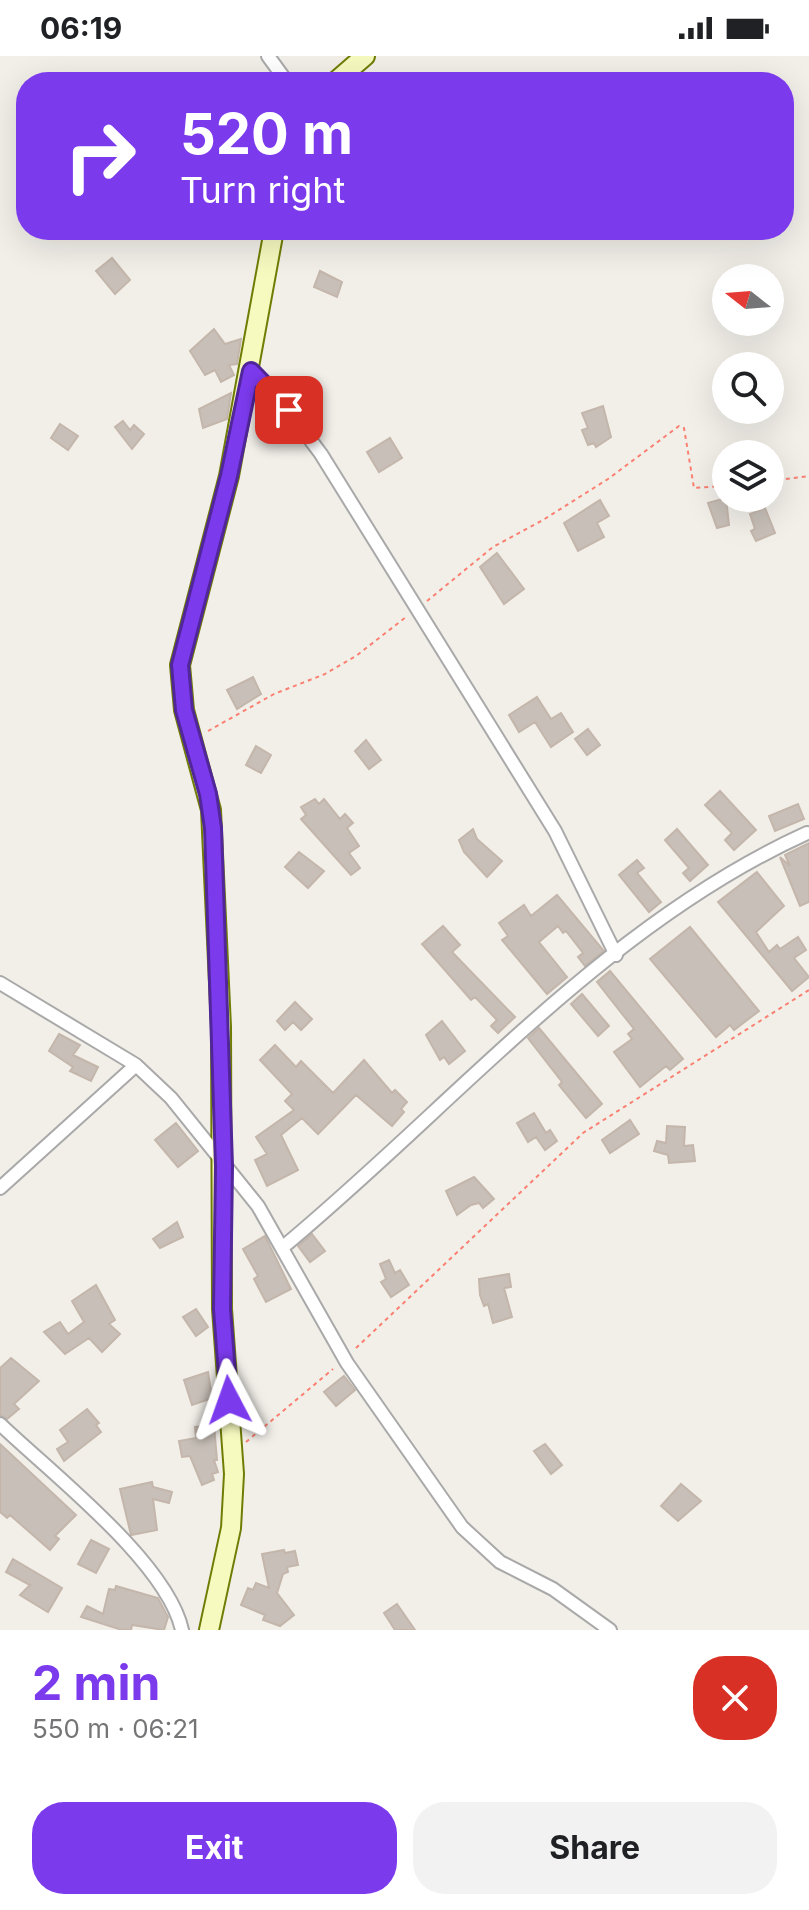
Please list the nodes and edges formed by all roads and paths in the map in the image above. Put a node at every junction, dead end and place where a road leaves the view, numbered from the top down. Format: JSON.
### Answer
{"nodes":[{"id":1,"x":365,"y":56,"type":"edge"},
{"id":2,"x":347,"y":72,"type":"edge"},
{"id":3,"x":272,"y":240,"type":"edge"},
{"id":4,"x":251,"y":371,"type":"junction"},
{"id":5,"x":809,"y":476,"type":"edge"},
{"id":6,"x":784,"y":479,"type":"edge"},
{"id":7,"x":712,"y":487,"type":"edge"},
{"id":8,"x":415,"y":609,"type":"junction"},
{"id":9,"x":192,"y":740,"type":"junction"},
{"id":10,"x":807,"y":833,"type":"dead end"},
{"id":11,"x":616,"y":955,"type":"junction"},
{"id":12,"x":0,"y":983,"type":"edge"},
{"id":13,"x":809,"y":990,"type":"edge"},
{"id":14,"x":136,"y":1065,"type":"junction"},
{"id":15,"x":224,"y":1166,"type":"junction"},
{"id":16,"x":0,"y":1188,"type":"edge"},
{"id":17,"x":283,"y":1247,"type":"junction"},
{"id":18,"x":344,"y":1358,"type":"junction"},
{"id":19,"x":0,"y":1424,"type":"edge"},
{"id":20,"x":232,"y":1452,"type":"junction"},
{"id":21,"x":182,"y":1630,"type":"edge"},
{"id":22,"x":209,"y":1630,"type":"edge"},
{"id":23,"x":610,"y":1630,"type":"edge"}],
"edges":[{"from":1,"to":2,"type":"main road"},
{"from":3,"to":4,"type":"main road"},
{"from":4,"to":8,"type":"street"},
{"from":4,"to":9,"type":"main road"},
{"from":5,"to":6,"type":"path"},
{"from":7,"to":8,"type":"path"},
{"from":8,"to":9,"type":"path"},
{"from":8,"to":11,"type":"street"},
{"from":9,"to":15,"type":"main road"},
{"from":10,"to":11,"type":"street"},
{"from":11,"to":17,"type":"street"},
{"from":12,"to":14,"type":"street"},
{"from":13,"to":18,"type":"path"},
{"from":14,"to":15,"type":"street"},
{"from":14,"to":16,"type":"street"},
{"from":15,"to":17,"type":"street"},
{"from":15,"to":20,"type":"main road"},
{"from":17,"to":18,"type":"street"},
{"from":18,"to":20,"type":"path"},
{"from":18,"to":23,"type":"street"},
{"from":19,"to":21,"type":"street"},
{"from":20,"to":22,"type":"main road"}]}
